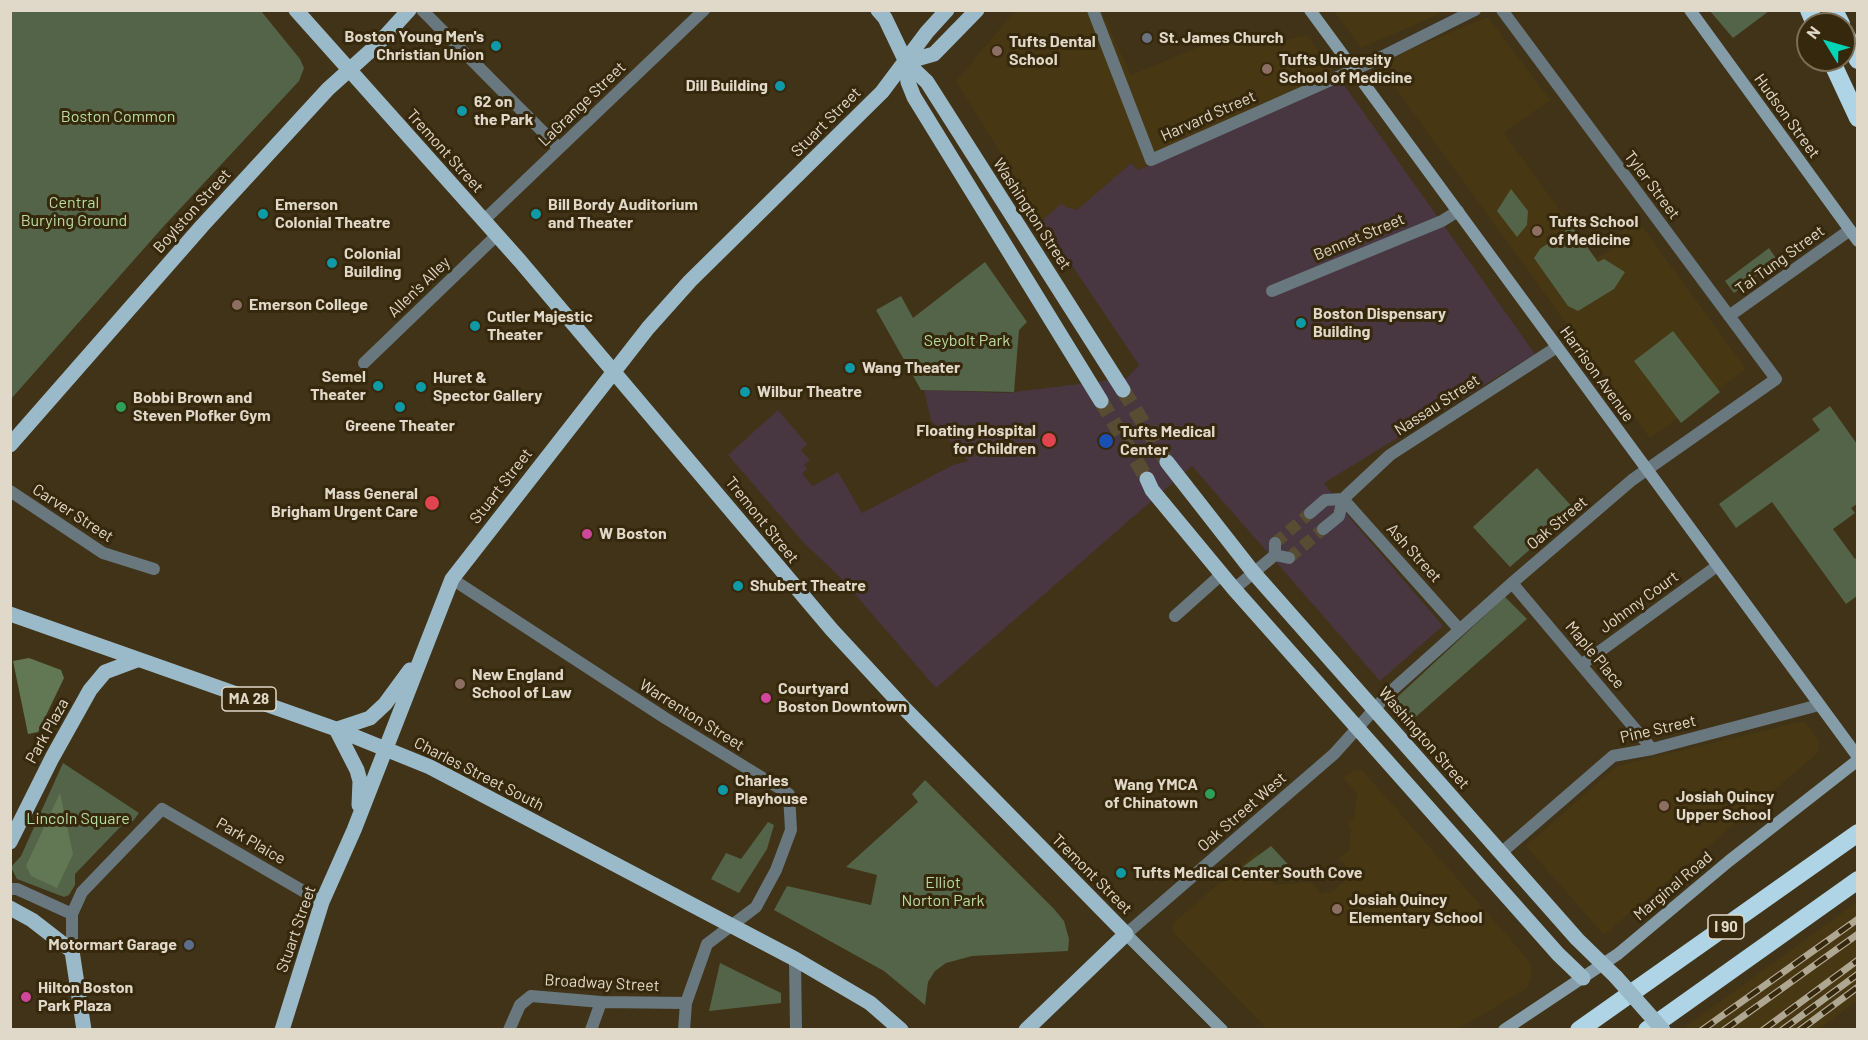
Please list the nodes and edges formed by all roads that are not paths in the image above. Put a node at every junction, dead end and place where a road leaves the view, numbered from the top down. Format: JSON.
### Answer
{"nodes":[{"id":1,"x":296,"y":10,"type":"edge"},
{"id":2,"x":409,"y":10,"type":"edge"},
{"id":3,"x":422,"y":10,"type":"edge"},
{"id":4,"x":704,"y":10,"type":"edge"},
{"id":5,"x":878,"y":10,"type":"edge"},
{"id":6,"x":947,"y":10,"type":"edge"},
{"id":7,"x":977,"y":10,"type":"edge"},
{"id":8,"x":1093,"y":10,"type":"edge"},
{"id":9,"x":1310,"y":10,"type":"edge"},
{"id":10,"x":1474,"y":10,"type":"edge"},
{"id":11,"x":1503,"y":10,"type":"edge"},
{"id":12,"x":1690,"y":10,"type":"edge"},
{"id":13,"x":1835,"y":10,"type":"edge"},
{"id":14,"x":1857,"y":39,"type":"edge"},
{"id":15,"x":906,"y":62,"type":"junction"},
{"id":16,"x":1354,"y":69,"type":"junction"},
{"id":17,"x":348,"y":70,"type":"junction"},
{"id":18,"x":1836,"y":72,"type":"edge"},
{"id":19,"x":1857,"y":118,"type":"edge"},
{"id":20,"x":559,"y":148,"type":"junction"},
{"id":21,"x":1458,"y":211,"type":"junction"},
{"id":22,"x":483,"y":221,"type":"junction"},
{"id":23,"x":1850,"y":230,"type":"junction"},
{"id":24,"x":496,"y":236,"type":"junction"},
{"id":25,"x":1857,"y":241,"type":"edge"},
{"id":26,"x":1272,"y":291,"type":"dead end"},
{"id":27,"x":1062,"y":294,"type":"junction"},
{"id":28,"x":1044,"y":308,"type":"junction"},
{"id":29,"x":1729,"y":316,"type":"junction"},
{"id":30,"x":1557,"y":347,"type":"junction"},
{"id":31,"x":364,"y":363,"type":"dead end"},
{"id":32,"x":611,"y":372,"type":"junction"},
{"id":33,"x":1776,"y":379,"type":"joint"},
{"id":34,"x":1122,"y":390,"type":"tunnel mouth"},
{"id":35,"x":1101,"y":401,"type":"tunnel mouth"},
{"id":36,"x":10,"y":445,"type":"edge"},
{"id":37,"x":1167,"y":462,"type":"tunnel mouth"},
{"id":38,"x":1647,"y":470,"type":"junction"},
{"id":39,"x":1147,"y":479,"type":"tunnel mouth"},
{"id":40,"x":10,"y":491,"type":"edge"},
{"id":41,"x":1343,"y":499,"type":"junction"},
{"id":42,"x":1310,"y":513,"type":"tunnel mouth"},
{"id":43,"x":1323,"y":529,"type":"tunnel mouth"},
{"id":44,"x":1288,"y":558,"type":"tunnel mouth"},
{"id":45,"x":1717,"y":566,"type":"junction"},
{"id":46,"x":154,"y":569,"type":"dead end"},
{"id":47,"x":1253,"y":572,"type":"junction"},
{"id":48,"x":1222,"y":574,"type":"junction"},
{"id":49,"x":452,"y":579,"type":"junction"},
{"id":50,"x":1512,"y":583,"type":"junction"},
{"id":51,"x":1234,"y":589,"type":"junction"},
{"id":52,"x":10,"y":614,"type":"edge"},
{"id":53,"x":1175,"y":616,"type":"dead end"},
{"id":54,"x":1459,"y":629,"type":"junction"},
{"id":55,"x":421,"y":655,"type":"junction"},
{"id":56,"x":137,"y":660,"type":"junction"},
{"id":57,"x":1581,"y":665,"type":"junction"},
{"id":58,"x":1819,"y":705,"type":"junction"},
{"id":59,"x":1375,"y":709,"type":"junction"},
{"id":60,"x":1358,"y":727,"type":"junction"},
{"id":61,"x":336,"y":729,"type":"junction"},
{"id":62,"x":385,"y":749,"type":"junction"},
{"id":63,"x":1652,"y":749,"type":"junction"},
{"id":64,"x":1857,"y":758,"type":"edge"},
{"id":65,"x":1857,"y":827,"type":"edge"},
{"id":66,"x":354,"y":830,"type":"junction"},
{"id":67,"x":1857,"y":833,"type":"edge"},
{"id":68,"x":10,"y":842,"type":"edge"},
{"id":69,"x":1839,"y":846,"type":"junction"},
{"id":70,"x":1501,"y":853,"type":"junction"},
{"id":71,"x":1857,"y":880,"type":"edge"},
{"id":72,"x":10,"y":889,"type":"edge"},
{"id":73,"x":322,"y":902,"type":"junction"},
{"id":74,"x":10,"y":908,"type":"edge"},
{"id":75,"x":72,"y":914,"type":"junction"},
{"id":76,"x":731,"y":926,"type":"junction"},
{"id":77,"x":1126,"y":934,"type":"junction"},
{"id":78,"x":72,"y":951,"type":"junction"},
{"id":79,"x":795,"y":959,"type":"junction"},
{"id":80,"x":1603,"y":964,"type":"junction"},
{"id":81,"x":1583,"y":978,"type":"junction"},
{"id":82,"x":601,"y":1002,"type":"junction"},
{"id":83,"x":686,"y":1003,"type":"junction"},
{"id":84,"x":84,"y":1029,"type":"edge"},
{"id":85,"x":282,"y":1029,"type":"edge"},
{"id":86,"x":509,"y":1029,"type":"edge"},
{"id":87,"x":591,"y":1029,"type":"edge"},
{"id":88,"x":684,"y":1029,"type":"edge"},
{"id":89,"x":796,"y":1029,"type":"edge"},
{"id":90,"x":901,"y":1029,"type":"edge"},
{"id":91,"x":1026,"y":1029,"type":"edge"},
{"id":92,"x":1222,"y":1029,"type":"edge"},
{"id":93,"x":1504,"y":1029,"type":"edge"},
{"id":94,"x":1579,"y":1029,"type":"edge"},
{"id":95,"x":1647,"y":1029,"type":"edge"},
{"id":96,"x":1663,"y":1029,"type":"edge"}],
"edges":[{"from":1,"to":17,"type":"main road","name":"Tremont Street"},
{"from":2,"to":17,"type":"main road","name":"Boylston Street"},
{"from":3,"to":20,"type":"street"},
{"from":4,"to":20,"type":"street","name":"LaGrange Street"},
{"from":5,"to":15,"type":"main road","name":"Washington Street"},
{"from":6,"to":15,"type":"main road","name":"Stuart Street"},
{"from":7,"to":15,"type":"main road"},
{"from":8,"to":16,"type":"street","name":"Harvard Street"},
{"from":9,"to":16,"type":"main road","name":"Harrison Avenue"},
{"from":10,"to":16,"type":"street","name":"Harvard Street"},
{"from":11,"to":29,"type":"street","name":"Tyler Street"},
{"from":12,"to":23,"type":"main road","name":"Hudson Street"},
{"from":13,"to":14,"type":"main road"},
{"from":15,"to":27,"type":"main road","name":"Washington Street"},
{"from":15,"to":28,"type":"main road","name":"Washington Street"},
{"from":15,"to":32,"type":"main road","name":"Stuart Street"},
{"from":16,"to":21,"type":"main road","name":"Harrison Avenue"},
{"from":17,"to":22,"type":"main road","name":"Tremont Street"},
{"from":17,"to":36,"type":"main road","name":"Boylston Street"},
{"from":18,"to":19,"type":"highway"},
{"from":20,"to":22,"type":"street","name":"LaGrange Street"},
{"from":21,"to":26,"type":"street","name":"Bennet Street"},
{"from":21,"to":30,"type":"main road","name":"Harrison Avenue"},
{"from":22,"to":24,"type":"main road","name":"Tremont Street"},
{"from":23,"to":25,"type":"main road","name":"Hudson Street"},
{"from":23,"to":29,"type":"street","name":"Tai Tung Street"},
{"from":24,"to":31,"type":"street","name":"Allen's Alley"},
{"from":24,"to":32,"type":"main road","name":"Tremont Street"},
{"from":27,"to":28,"type":"main road"},
{"from":27,"to":34,"type":"main road","name":"Washington Street"},
{"from":28,"to":35,"type":"main road","name":"Washington Street"},
{"from":29,"to":33,"type":"street","name":"Tyler Street"},
{"from":30,"to":38,"type":"main road","name":"Harrison Avenue"},
{"from":30,"to":41,"type":"street","name":"Nassau Street"},
{"from":32,"to":49,"type":"main road","name":"Stuart Street"},
{"from":32,"to":77,"type":"main road","name":"Tremont Street"},
{"from":33,"to":38,"type":"street","name":"Oak Street"},
{"from":37,"to":47,"type":"main road","name":"Washington Street"},
{"from":38,"to":45,"type":"main road","name":"Harrison Avenue"},
{"from":38,"to":50,"type":"street","name":"Oak Street"},
{"from":39,"to":48,"type":"main road"},
{"from":40,"to":46,"type":"street","name":"Carver Street"},
{"from":41,"to":42,"type":"street","name":"Nassau Street"},
{"from":41,"to":43,"type":"street","name":"Nassau Street"},
{"from":41,"to":54,"type":"street","name":"Ash Street"},
{"from":44,"to":47,"type":"street"},
{"from":45,"to":57,"type":"street","name":"Johnny Court"},
{"from":45,"to":58,"type":"main road","name":"Harrison Avenue"},
{"from":47,"to":51,"type":"street"},
{"from":47,"to":59,"type":"main road","name":"Washington Street"},
{"from":48,"to":51,"type":"main road"},
{"from":48,"to":53,"type":"street"},
{"from":49,"to":55,"type":"main road","name":"Stuart Street"},
{"from":49,"to":76,"type":"street","name":"Warrenton Street"},
{"from":50,"to":54,"type":"street","name":"Oak Street"},
{"from":50,"to":57,"type":"street","name":"Maple Place"},
{"from":51,"to":60,"type":"main road"},
{"from":52,"to":56,"type":"main road","name":"Charles Street South","number":"MA 28"},
{"from":54,"to":59,"type":"street","name":"Oak Street"},
{"from":55,"to":61,"type":"main road"},
{"from":55,"to":62,"type":"main road","name":"Stuart Street"},
{"from":56,"to":61,"type":"main road","name":"Charles Street South","number":"MA 28"},
{"from":56,"to":68,"type":"main road","name":"Park Plaza"},
{"from":57,"to":63,"type":"street","name":"Maple Place"},
{"from":58,"to":63,"type":"street","name":"Pine Street"},
{"from":58,"to":64,"type":"main road","name":"Harrison Avenue"},
{"from":59,"to":60,"type":"street","name":"Oak Street West"},
{"from":59,"to":70,"type":"main road","name":"Washington Street"},
{"from":60,"to":77,"type":"street","name":"Oak Street West"},
{"from":60,"to":81,"type":"main road"},
{"from":61,"to":62,"type":"main road","name":"Charles Street South"},
{"from":61,"to":66,"type":"main road"},
{"from":62,"to":66,"type":"main road","name":"Stuart Street"},
{"from":62,"to":76,"type":"main road","name":"Charles Street South"},
{"from":63,"to":70,"type":"street","name":"Pine Street"},
{"from":64,"to":80,"type":"main road","name":"Marginal Road"},
{"from":65,"to":69,"type":"highway"},
{"from":66,"to":73,"type":"main road","name":"Stuart Street"},
{"from":67,"to":69,"type":"highway","number":"I 90"},
{"from":69,"to":94,"type":"highway","number":"I 90"},
{"from":70,"to":80,"type":"main road","name":"Washington Street"},
{"from":71,"to":95,"type":"highway","number":"I 90"},
{"from":72,"to":75,"type":"street"},
{"from":73,"to":75,"type":"street","name":"Park Plaice"},
{"from":73,"to":85,"type":"main road","name":"Stuart Street"},
{"from":74,"to":78,"type":"main road"},
{"from":75,"to":78,"type":"street"},
{"from":76,"to":79,"type":"main road","name":"Charles Street South"},
{"from":76,"to":83,"type":"street"},
{"from":77,"to":91,"type":"main road","name":"Tremont Street"},
{"from":77,"to":92,"type":"main road"},
{"from":78,"to":84,"type":"main road"},
{"from":79,"to":89,"type":"street"},
{"from":79,"to":90,"type":"main road","name":"Charles Street South"},
{"from":80,"to":81,"type":"main road","name":"Marginal Road"},
{"from":80,"to":96,"type":"main road","name":"Washington Street","bridge":true},
{"from":81,"to":93,"type":"main road","name":"Marginal Road"},
{"from":82,"to":83,"type":"street","name":"Broadway Street"},
{"from":82,"to":86,"type":"street","name":"Broadway Street"},
{"from":82,"to":87,"type":"street"},
{"from":83,"to":88,"type":"street"}]}
